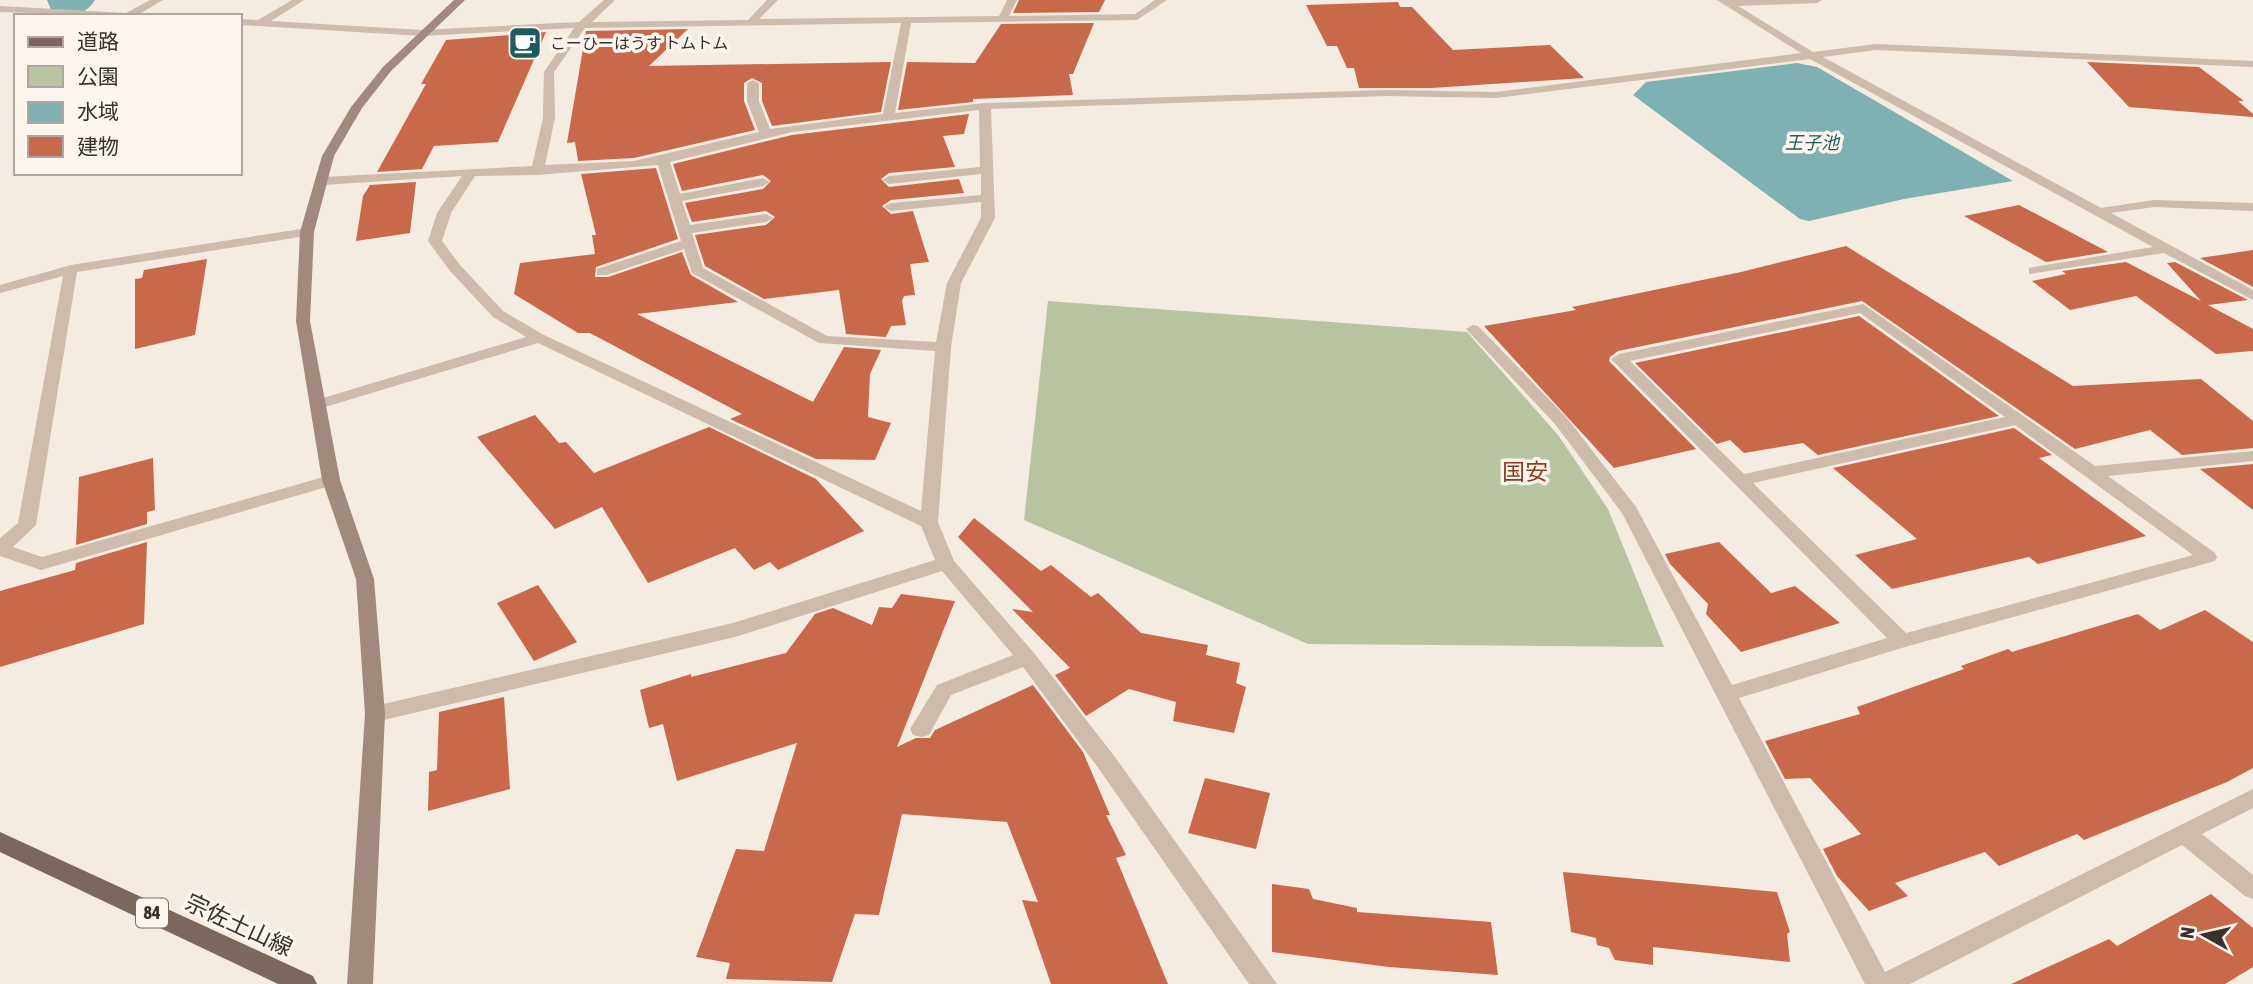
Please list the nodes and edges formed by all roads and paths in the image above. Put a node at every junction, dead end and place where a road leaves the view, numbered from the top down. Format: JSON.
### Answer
{"nodes":[{"id":1,"x":45,"y":0,"type":"edge"},
{"id":2,"x":158,"y":0,"type":"edge"},
{"id":3,"x":299,"y":0,"type":"edge"},
{"id":4,"x":460,"y":0,"type":"edge"},
{"id":5,"x":610,"y":0,"type":"edge"},
{"id":6,"x":773,"y":0,"type":"edge"},
{"id":7,"x":1012,"y":0,"type":"edge"},
{"id":8,"x":1162,"y":0,"type":"edge"},
{"id":9,"x":1817,"y":0,"type":"edge"},
{"id":10,"x":1725,"y":2,"type":"edge"},
{"id":11,"x":0,"y":9,"type":"edge"},
{"id":12,"x":23,"y":10,"type":"junction"},
{"id":13,"x":94,"y":14,"type":"edge"},
{"id":14,"x":133,"y":14,"type":"edge"},
{"id":15,"x":1002,"y":20,"type":"junction"},
{"id":16,"x":242,"y":22,"type":"edge"},
{"id":17,"x":906,"y":22,"type":"junction"},
{"id":18,"x":259,"y":23,"type":"junction"},
{"id":19,"x":750,"y":23,"type":"junction"},
{"id":20,"x":582,"y":25,"type":"junction"},
{"id":21,"x":422,"y":33,"type":"junction"},
{"id":22,"x":1811,"y":55,"type":"junction"},
{"id":23,"x":2253,"y":64,"type":"edge"},
{"id":24,"x":753,"y":83,"type":"dead end"},
{"id":25,"x":985,"y":106,"type":"junction"},
{"id":26,"x":888,"y":118,"type":"junction"},
{"id":27,"x":766,"y":135,"type":"junction"},
{"id":28,"x":663,"y":161,"type":"junction"},
{"id":29,"x":537,"y":170,"type":"junction"},
{"id":30,"x":987,"y":170,"type":"junction"},
{"id":31,"x":471,"y":172,"type":"junction"},
{"id":32,"x":889,"y":180,"type":"dead end"},
{"id":33,"x":323,"y":181,"type":"junction"},
{"id":34,"x":763,"y":182,"type":"dead end"},
{"id":35,"x":987,"y":198,"type":"junction"},
{"id":36,"x":673,"y":199,"type":"junction"},
{"id":37,"x":891,"y":207,"type":"dead end"},
{"id":38,"x":2253,"y":207,"type":"edge"},
{"id":39,"x":2099,"y":214,"type":"junction"},
{"id":40,"x":766,"y":218,"type":"dead end"},
{"id":41,"x":307,"y":232,"type":"junction"},
{"id":42,"x":686,"y":237,"type":"junction"},
{"id":43,"x":2165,"y":249,"type":"junction"},
{"id":44,"x":71,"y":269,"type":"junction"},
{"id":45,"x":2034,"y":271,"type":"dead end"},
{"id":46,"x":602,"y":272,"type":"dead end"},
{"id":47,"x":0,"y":289,"type":"edge"},
{"id":48,"x":2253,"y":296,"type":"edge"},
{"id":49,"x":1473,"y":329,"type":"dead end"},
{"id":50,"x":539,"y":338,"type":"junction"},
{"id":51,"x":943,"y":346,"type":"junction"},
{"id":52,"x":318,"y":404,"type":"junction"},
{"id":53,"x":2018,"y":419,"type":"junction"},
{"id":54,"x":2253,"y":456,"type":"edge"},
{"id":55,"x":2092,"y":472,"type":"junction"},
{"id":56,"x":331,"y":480,"type":"junction"},
{"id":57,"x":1741,"y":480,"type":"junction"},
{"id":58,"x":929,"y":522,"type":"junction"},
{"id":59,"x":0,"y":548,"type":"edge"},
{"id":60,"x":946,"y":563,"type":"junction"},
{"id":61,"x":1902,"y":640,"type":"junction"},
{"id":62,"x":1027,"y":658,"type":"junction"},
{"id":63,"x":1725,"y":695,"type":"junction"},
{"id":64,"x":375,"y":714,"type":"junction"},
{"id":65,"x":920,"y":729,"type":"dead end"},
{"id":66,"x":2253,"y":798,"type":"edge"},
{"id":67,"x":2184,"y":833,"type":"junction"},
{"id":68,"x":0,"y":841,"type":"edge"},
{"id":69,"x":2253,"y":889,"type":"edge"},
{"id":70,"x":304,"y":984,"type":"edge"},
{"id":71,"x":360,"y":984,"type":"edge"},
{"id":72,"x":1264,"y":984,"type":"edge"},
{"id":73,"x":1878,"y":984,"type":"edge"},
{"id":74,"x":1885,"y":984,"type":"edge"}],
"edges":[{"from":1,"to":12,"type":"street"},
{"from":2,"to":14,"type":"street"},
{"from":3,"to":18,"type":"street"},
{"from":4,"to":21,"type":"street"},
{"from":5,"to":20,"type":"street"},
{"from":6,"to":19,"type":"street"},
{"from":7,"to":15,"type":"street"},
{"from":8,"to":15,"type":"street"},
{"from":9,"to":10,"type":"street"},
{"from":10,"to":22,"type":"street"},
{"from":11,"to":12,"type":"street"},
{"from":12,"to":13,"type":"street"},
{"from":15,"to":17,"type":"street"},
{"from":16,"to":18,"type":"street"},
{"from":17,"to":19,"type":"street"},
{"from":17,"to":26,"type":"street"},
{"from":18,"to":21,"type":"street"},
{"from":19,"to":20,"type":"street"},
{"from":20,"to":21,"type":"street"},
{"from":20,"to":29,"type":"street"},
{"from":21,"to":33,"type":"street"},
{"from":22,"to":23,"type":"street"},
{"from":22,"to":25,"type":"street"},
{"from":22,"to":39,"type":"street"},
{"from":24,"to":27,"type":"street"},
{"from":25,"to":26,"type":"street"},
{"from":25,"to":30,"type":"street"},
{"from":26,"to":27,"type":"street"},
{"from":27,"to":28,"type":"street"},
{"from":28,"to":29,"type":"street"},
{"from":28,"to":36,"type":"street"},
{"from":29,"to":31,"type":"street"},
{"from":30,"to":32,"type":"street"},
{"from":30,"to":35,"type":"street"},
{"from":31,"to":33,"type":"street"},
{"from":31,"to":50,"type":"street"},
{"from":33,"to":41,"type":"street"},
{"from":34,"to":36,"type":"street"},
{"from":35,"to":37,"type":"street"},
{"from":35,"to":51,"type":"street"},
{"from":36,"to":42,"type":"street"},
{"from":38,"to":39,"type":"street"},
{"from":39,"to":43,"type":"street"},
{"from":40,"to":42,"type":"street"},
{"from":41,"to":44,"type":"street"},
{"from":41,"to":52,"type":"street"},
{"from":42,"to":46,"type":"street"},
{"from":42,"to":51,"type":"street"},
{"from":43,"to":45,"type":"street"},
{"from":43,"to":48,"type":"street"},
{"from":44,"to":47,"type":"street"},
{"from":44,"to":59,"type":"street"},
{"from":49,"to":63,"type":"street"},
{"from":50,"to":52,"type":"street"},
{"from":50,"to":58,"type":"street"},
{"from":51,"to":58,"type":"street"},
{"from":52,"to":56,"type":"street"},
{"from":53,"to":55,"type":"street"},
{"from":53,"to":57,"type":"street"},
{"from":53,"to":57,"type":"street"},
{"from":54,"to":55,"type":"street"},
{"from":55,"to":61,"type":"street"},
{"from":56,"to":59,"type":"street"},
{"from":56,"to":64,"type":"street"},
{"from":57,"to":61,"type":"street"},
{"from":58,"to":60,"type":"street"},
{"from":60,"to":62,"type":"street"},
{"from":60,"to":64,"type":"street"},
{"from":61,"to":63,"type":"street"},
{"from":62,"to":65,"type":"street"},
{"from":62,"to":72,"type":"street"},
{"from":63,"to":73,"type":"street"},
{"from":64,"to":71,"type":"street"},
{"from":66,"to":67,"type":"street"},
{"from":67,"to":69,"type":"street"},
{"from":67,"to":74,"type":"street"},
{"from":68,"to":70,"type":"main road","name":"宗佐土山線","number":"84"}]}
